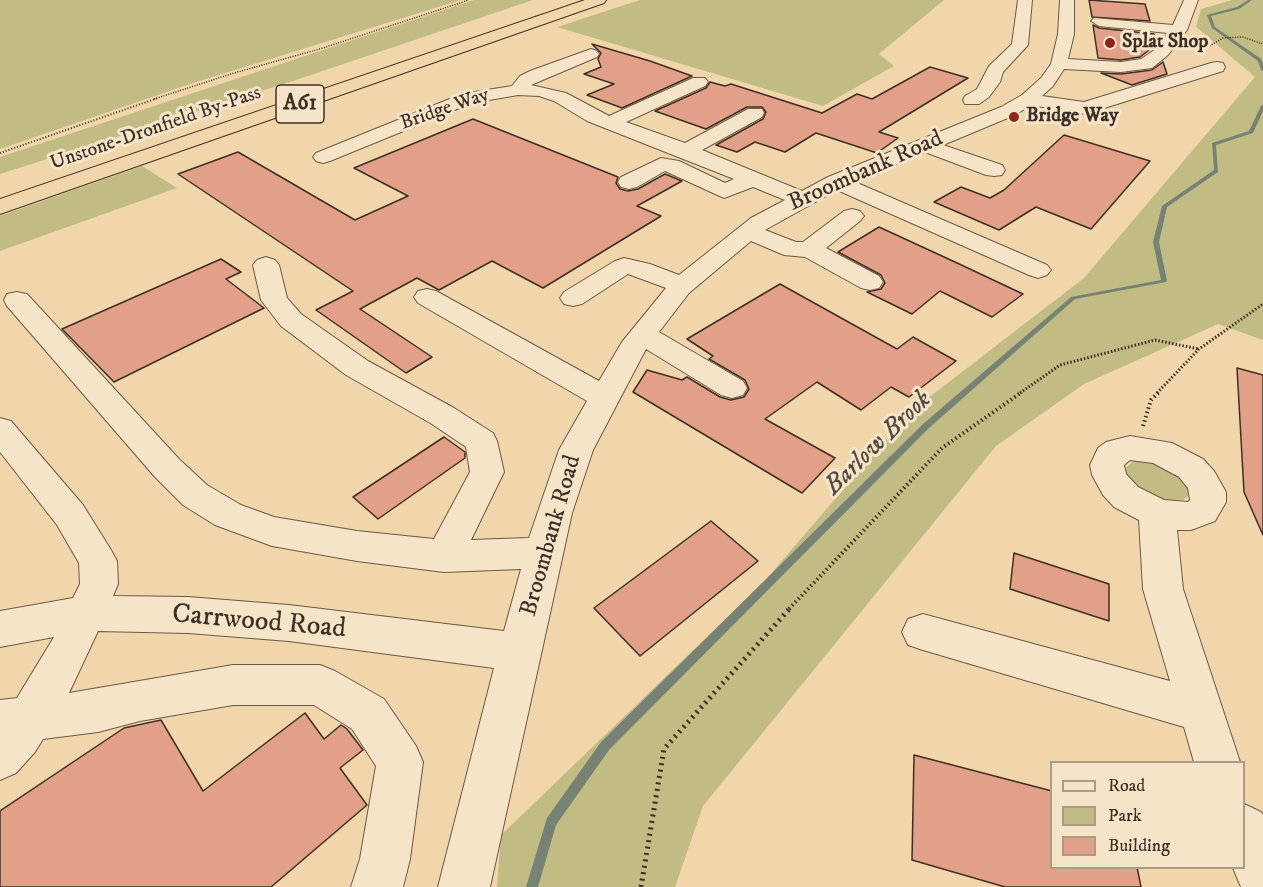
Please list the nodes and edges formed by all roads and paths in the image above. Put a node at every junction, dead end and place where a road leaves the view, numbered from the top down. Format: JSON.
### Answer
{"nodes":[{"id":1,"x":469,"y":0,"type":"edge"},
{"id":2,"x":559,"y":0,"type":"edge"},
{"id":3,"x":599,"y":0,"type":"edge"},
{"id":4,"x":615,"y":0,"type":"edge"},
{"id":5,"x":1025,"y":0,"type":"edge"},
{"id":6,"x":1067,"y":0,"type":"edge"},
{"id":7,"x":1183,"y":0,"type":"edge"},
{"id":8,"x":1191,"y":0,"type":"edge"},
{"id":9,"x":1098,"y":21,"type":"dead end"},
{"id":10,"x":1179,"y":30,"type":"junction"},
{"id":11,"x":1223,"y":38,"type":"dead end"},
{"id":12,"x":1263,"y":44,"type":"edge"},
{"id":13,"x":591,"y":54,"type":"dead end"},
{"id":14,"x":437,"y":58,"type":"junction"},
{"id":15,"x":1059,"y":64,"type":"junction"},
{"id":16,"x":1217,"y":67,"type":"dead end"},
{"id":17,"x":315,"y":79,"type":"dead end"},
{"id":18,"x":699,"y":82,"type":"dead end"},
{"id":19,"x":518,"y":90,"type":"junction"},
{"id":20,"x":1028,"y":99,"type":"junction"},
{"id":21,"x":972,"y":100,"type":"dead end"},
{"id":22,"x":755,"y":113,"type":"dead end"},
{"id":23,"x":609,"y":123,"type":"junction"},
{"id":24,"x":657,"y":141,"type":"junction"},
{"id":25,"x":924,"y":145,"type":"junction"},
{"id":26,"x":686,"y":151,"type":"junction"},
{"id":27,"x":0,"y":153,"type":"edge"},
{"id":28,"x":635,"y":153,"type":"dead end"},
{"id":29,"x":323,"y":157,"type":"dead end"},
{"id":30,"x":994,"y":170,"type":"dead end"},
{"id":31,"x":755,"y":178,"type":"junction"},
{"id":32,"x":629,"y":182,"type":"dead end"},
{"id":33,"x":836,"y":182,"type":"junction"},
{"id":34,"x":802,"y":199,"type":"junction"},
{"id":35,"x":0,"y":207,"type":"edge"},
{"id":36,"x":852,"y":216,"type":"dead end"},
{"id":37,"x":748,"y":231,"type":"junction"},
{"id":38,"x":809,"y":249,"type":"junction"},
{"id":39,"x":266,"y":265,"type":"dead end"},
{"id":40,"x":1038,"y":270,"type":"dead end"},
{"id":41,"x":870,"y":282,"type":"dead end"},
{"id":42,"x":682,"y":285,"type":"junction"},
{"id":43,"x":427,"y":297,"type":"dead end"},
{"id":44,"x":573,"y":298,"type":"dead end"},
{"id":45,"x":17,"y":300,"type":"dead end"},
{"id":46,"x":1263,"y":304,"type":"edge"},
{"id":47,"x":643,"y":334,"type":"junction"},
{"id":48,"x":1199,"y":349,"type":"junction"},
{"id":49,"x":732,"y":388,"type":"dead end"},
{"id":50,"x":603,"y":397,"type":"junction"},
{"id":51,"x":0,"y":429,"type":"edge"},
{"id":52,"x":1143,"y":448,"type":"junction"},
{"id":53,"x":1157,"y":513,"type":"junction"},
{"id":54,"x":544,"y":553,"type":"junction"},
{"id":55,"x":444,"y":556,"type":"junction"},
{"id":56,"x":87,"y":613,"type":"junction"},
{"id":57,"x":0,"y":629,"type":"edge"},
{"id":58,"x":923,"y":632,"type":"dead end"},
{"id":59,"x":519,"y":652,"type":"junction"},
{"id":60,"x":1201,"y":711,"type":"junction"},
{"id":61,"x":15,"y":720,"type":"edge"},
{"id":62,"x":0,"y":757,"type":"edge"},
{"id":63,"x":1216,"y":761,"type":"edge"},
{"id":64,"x":1245,"y":833,"type":"edge"},
{"id":65,"x":1263,"y":878,"type":"edge"},
{"id":66,"x":377,"y":887,"type":"edge"},
{"id":67,"x":464,"y":887,"type":"edge"},
{"id":68,"x":641,"y":887,"type":"edge"}],
"edges":[{"from":1,"to":27,"type":"path"},
{"from":2,"to":17,"type":"highway","number":"A61"},
{"from":3,"to":14,"type":"highway","name":"Unstone-Dronfield By-Pass","number":"A61"},
{"from":4,"to":14,"type":"highway","number":"A61"},
{"from":5,"to":21,"type":"street"},
{"from":6,"to":15,"type":"street","name":"Broombank Road"},
{"from":7,"to":8,"type":"street"},
{"from":8,"to":10,"type":"street"},
{"from":9,"to":10,"type":"street"},
{"from":10,"to":15,"type":"street"},
{"from":11,"to":12,"type":"path"},
{"from":13,"to":19,"type":"street"},
{"from":14,"to":35,"type":"highway","name":"Unstone-Dronfield By-Pass","number":"A61"},
{"from":15,"to":20,"type":"street","name":"Broombank Road"},
{"from":16,"to":20,"type":"street"},
{"from":18,"to":23,"type":"street"},
{"from":19,"to":23,"type":"street","name":"Bridge Way"},
{"from":19,"to":29,"type":"street","name":"Bridge Way"},
{"from":20,"to":25,"type":"street","name":"Broombank Road"},
{"from":22,"to":26,"type":"street"},
{"from":23,"to":24,"type":"street","name":"Bridge Way"},
{"from":24,"to":26,"type":"street","name":"Bridge Way"},
{"from":24,"to":28,"type":"street"},
{"from":25,"to":30,"type":"street"},
{"from":25,"to":33,"type":"street","name":"Broombank Road"},
{"from":26,"to":31,"type":"street","name":"Bridge Way"},
{"from":31,"to":32,"type":"street"},
{"from":31,"to":34,"type":"street","name":"Bridge Way"},
{"from":33,"to":34,"type":"street","name":"Broombank Road"},
{"from":33,"to":40,"type":"street"},
{"from":34,"to":37,"type":"street","name":"Broombank Road"},
{"from":36,"to":38,"type":"street"},
{"from":37,"to":38,"type":"street"},
{"from":37,"to":42,"type":"street","name":"Broombank Road"},
{"from":38,"to":41,"type":"street"},
{"from":39,"to":55,"type":"street"},
{"from":42,"to":44,"type":"street"},
{"from":42,"to":47,"type":"street","name":"Broombank Road"},
{"from":43,"to":50,"type":"street"},
{"from":45,"to":55,"type":"street"},
{"from":46,"to":48,"type":"path"},
{"from":47,"to":49,"type":"street"},
{"from":47,"to":50,"type":"street","name":"Broombank Road"},
{"from":48,"to":52,"type":"path"},
{"from":48,"to":68,"type":"path"},
{"from":50,"to":54,"type":"street","name":"Broombank Road"},
{"from":51,"to":56,"type":"street"},
{"from":52,"to":53,"type":"street"},
{"from":52,"to":53,"type":"street"},
{"from":53,"to":60,"type":"street"},
{"from":54,"to":55,"type":"street"},
{"from":54,"to":59,"type":"street","name":"Broombank Road"},
{"from":56,"to":57,"type":"street","name":"Carrwood Road"},
{"from":56,"to":59,"type":"street","name":"Carrwood Road"},
{"from":56,"to":61,"type":"street"},
{"from":58,"to":60,"type":"street"},
{"from":59,"to":67,"type":"street","name":"Broombank Road"},
{"from":60,"to":63,"type":"street"},
{"from":61,"to":62,"type":"street"},
{"from":61,"to":66,"type":"street"},
{"from":64,"to":65,"type":"street"}]}
